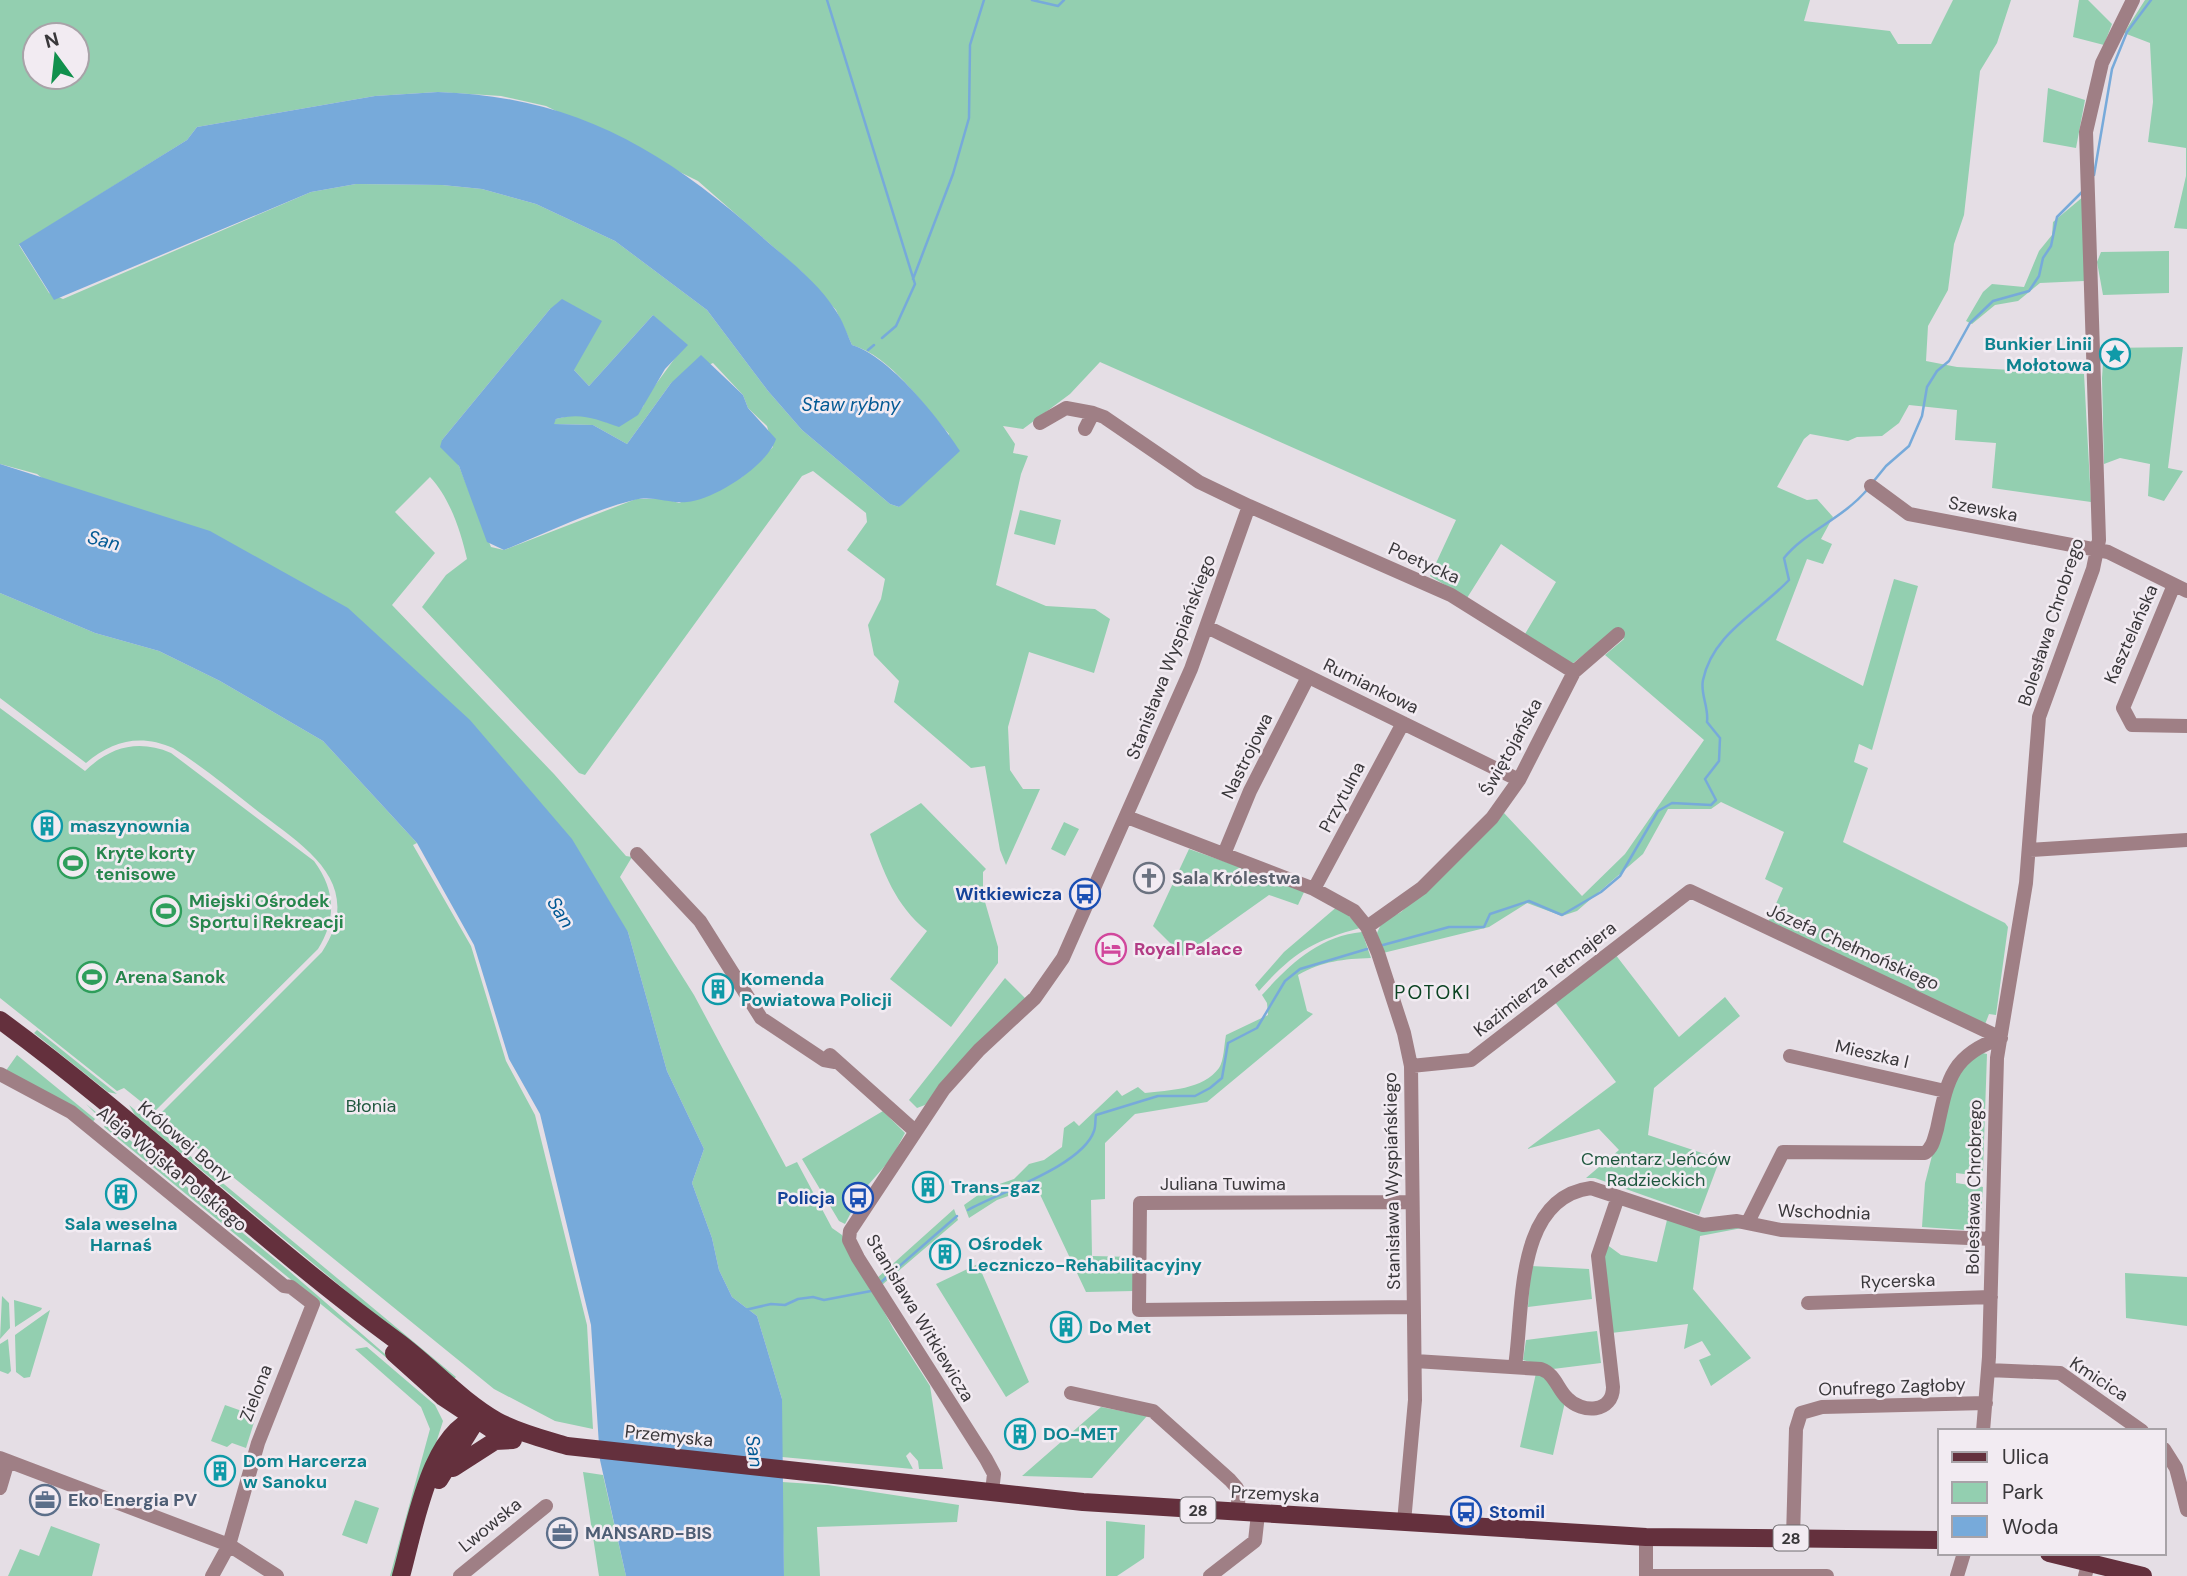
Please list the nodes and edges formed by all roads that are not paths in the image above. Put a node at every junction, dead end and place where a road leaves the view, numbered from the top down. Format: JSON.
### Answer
{"nodes":[{"id":1,"x":2133,"y":0,"type":"edge"},
{"id":2,"x":1093,"y":413,"type":"junction"},
{"id":3,"x":1040,"y":423,"type":"dead end"},
{"id":4,"x":1085,"y":429,"type":"dead end"},
{"id":5,"x":1871,"y":486,"type":"dead end"},
{"id":6,"x":1249,"y":506,"type":"junction"},
{"id":7,"x":2097,"y":551,"type":"junction"},
{"id":8,"x":2181,"y":588,"type":"edge"},
{"id":9,"x":1207,"y":627,"type":"junction"},
{"id":10,"x":1618,"y":634,"type":"dead end"},
{"id":11,"x":1574,"y":672,"type":"junction"},
{"id":12,"x":1308,"y":677,"type":"junction"},
{"id":13,"x":1403,"y":723,"type":"junction"},
{"id":14,"x":2187,"y":726,"type":"edge"},
{"id":15,"x":1519,"y":780,"type":"junction"},
{"id":16,"x":1127,"y":817,"type":"junction"},
{"id":17,"x":2187,"y":841,"type":"edge"},
{"id":18,"x":2030,"y":850,"type":"junction"},
{"id":19,"x":637,"y":854,"type":"dead end"},
{"id":20,"x":1224,"y":854,"type":"junction"},
{"id":21,"x":1314,"y":888,"type":"junction"},
{"id":22,"x":1690,"y":891,"type":"joint"},
{"id":23,"x":1367,"y":927,"type":"junction"},
{"id":24,"x":0,"y":1020,"type":"edge"},
{"id":25,"x":2001,"y":1038,"type":"junction"},
{"id":26,"x":1790,"y":1056,"type":"dead end"},
{"id":27,"x":1411,"y":1066,"type":"junction"},
{"id":28,"x":0,"y":1074,"type":"edge"},
{"id":29,"x":1945,"y":1091,"type":"junction"},
{"id":30,"x":915,"y":1131,"type":"junction"},
{"id":31,"x":1618,"y":1197,"type":"junction"},
{"id":32,"x":1412,"y":1202,"type":"junction"},
{"id":33,"x":1748,"y":1222,"type":"junction"},
{"id":34,"x":1992,"y":1239,"type":"junction"},
{"id":35,"x":1991,"y":1297,"type":"junction"},
{"id":36,"x":340,"y":1300,"type":"junction"},
{"id":37,"x":1808,"y":1303,"type":"dead end"},
{"id":38,"x":313,"y":1304,"type":"joint"},
{"id":39,"x":1413,"y":1307,"type":"junction"},
{"id":40,"x":1415,"y":1361,"type":"junction"},
{"id":41,"x":1515,"y":1366,"type":"junction"},
{"id":42,"x":1988,"y":1370,"type":"junction"},
{"id":43,"x":1071,"y":1393,"type":"dead end"},
{"id":44,"x":464,"y":1396,"type":"junction"},
{"id":45,"x":443,"y":1397,"type":"junction"},
{"id":46,"x":1986,"y":1403,"type":"junction"},
{"id":47,"x":474,"y":1419,"type":"junction"},
{"id":48,"x":496,"y":1420,"type":"junction"},
{"id":49,"x":1983,"y":1429,"type":"edge"},
{"id":50,"x":2139,"y":1429,"type":"edge"},
{"id":51,"x":451,"y":1435,"type":"junction"},
{"id":52,"x":513,"y":1440,"type":"junction"},
{"id":53,"x":571,"y":1446,"type":"junction"},
{"id":54,"x":2166,"y":1452,"type":"edge"},
{"id":55,"x":4,"y":1459,"type":"edge"},
{"id":56,"x":438,"y":1482,"type":"junction"},
{"id":57,"x":0,"y":1488,"type":"edge"},
{"id":58,"x":992,"y":1492,"type":"junction"},
{"id":59,"x":546,"y":1506,"type":"dead end"},
{"id":60,"x":2187,"y":1510,"type":"edge"},
{"id":61,"x":1239,"y":1513,"type":"junction"},
{"id":62,"x":1258,"y":1514,"type":"junction"},
{"id":63,"x":1404,"y":1522,"type":"junction"},
{"id":64,"x":414,"y":1530,"type":"junction"},
{"id":65,"x":1646,"y":1537,"type":"junction"},
{"id":66,"x":1793,"y":1538,"type":"junction"},
{"id":67,"x":1938,"y":1540,"type":"edge"},
{"id":68,"x":227,"y":1548,"type":"junction"},
{"id":69,"x":1963,"y":1555,"type":"edge"},
{"id":70,"x":2054,"y":1555,"type":"edge"},
{"id":71,"x":2087,"y":1569,"type":"edge"},
{"id":72,"x":212,"y":1576,"type":"edge"},
{"id":73,"x":277,"y":1576,"type":"edge"},
{"id":74,"x":401,"y":1576,"type":"edge"},
{"id":75,"x":460,"y":1576,"type":"edge"},
{"id":76,"x":1210,"y":1576,"type":"edge"},
{"id":77,"x":1646,"y":1576,"type":"edge"},
{"id":78,"x":1827,"y":1576,"type":"edge"},
{"id":79,"x":1957,"y":1576,"type":"edge"},
{"id":80,"x":2143,"y":1576,"type":"edge"}],
"edges":[{"from":1,"to":7,"type":"street","name":"Bolesława Chrobrego"},
{"from":2,"to":3,"type":"street"},
{"from":2,"to":4,"type":"street"},
{"from":2,"to":6,"type":"street"},
{"from":5,"to":7,"type":"street","name":"Szewska"},
{"from":6,"to":9,"type":"street","name":"Stanisława Wyspiańskiego"},
{"from":6,"to":11,"type":"street","name":"Poetycka"},
{"from":7,"to":8,"type":"street","name":"Szewska"},
{"from":7,"to":18,"type":"street","name":"Bolesława Chrobrego"},
{"from":8,"to":14,"type":"street","name":"Kasztelańska"},
{"from":9,"to":12,"type":"street","name":"Rumiankowa"},
{"from":9,"to":16,"type":"street","name":"Stanisława Wyspiańskiego"},
{"from":10,"to":11,"type":"street","name":"Świętojańska"},
{"from":11,"to":15,"type":"street","name":"Świętojańska"},
{"from":12,"to":13,"type":"street","name":"Rumiankowa"},
{"from":12,"to":20,"type":"street","name":"Nastrojowa"},
{"from":13,"to":15,"type":"street","name":"Rumiankowa"},
{"from":13,"to":21,"type":"street","name":"Przytulna"},
{"from":15,"to":23,"type":"street","name":"Świętojańska"},
{"from":16,"to":20,"type":"street","name":"Stanisława Wyspiańskiego"},
{"from":16,"to":30,"type":"street","name":"Stanisława Witkiewicza"},
{"from":17,"to":18,"type":"street"},
{"from":18,"to":25,"type":"street","name":"Bolesława Chrobrego"},
{"from":19,"to":30,"type":"street"},
{"from":20,"to":21,"type":"street","name":"Stanisława Wyspiańskiego"},
{"from":21,"to":23,"type":"street","name":"Stanisława Wyspiańskiego"},
{"from":22,"to":25,"type":"street","name":"Józefa Chełmońskiego"},
{"from":22,"to":27,"type":"street","name":"Kazimierza Tetmajera"},
{"from":23,"to":27,"type":"street","name":"Stanisława Wyspiańskiego"},
{"from":24,"to":36,"type":"main road","name":"Królowej Bony"},
{"from":25,"to":29,"type":"street"},
{"from":25,"to":34,"type":"street","name":"Bolesława Chrobrego"},
{"from":26,"to":29,"type":"street","name":"Mieszka I"},
{"from":27,"to":32,"type":"street","name":"Stanisława Wyspiańskiego"},
{"from":28,"to":38,"type":"street","name":"Aleja Wojska Polskiego"},
{"from":29,"to":33,"type":"street"},
{"from":30,"to":58,"type":"street","name":"Stanisława Witkiewicza"},
{"from":31,"to":33,"type":"street","name":"Wschodnia"},
{"from":31,"to":41,"type":"street","name":"Wschodnia"},
{"from":31,"to":41,"type":"street"},
{"from":32,"to":39,"type":"street","name":"Stanisława Wyspiańskiego"},
{"from":32,"to":39,"type":"street","name":"Juliana Tuwima"},
{"from":33,"to":34,"type":"street","name":"Wschodnia"},
{"from":34,"to":35,"type":"street","name":"Bolesława Chrobrego"},
{"from":35,"to":37,"type":"street","name":"Rycerska"},
{"from":35,"to":42,"type":"street","name":"Bolesława Chrobrego"},
{"from":36,"to":44,"type":"main road","name":"Królowej Bony"},
{"from":36,"to":45,"type":"main road","name":"Królowej Bony"},
{"from":38,"to":68,"type":"street","name":"Zielona"},
{"from":39,"to":40,"type":"street","name":"Stanisława Wyspiańskiego"},
{"from":40,"to":41,"type":"street"},
{"from":40,"to":63,"type":"street","name":"Stanisława Wyspiańskiego"},
{"from":42,"to":46,"type":"street","name":"Bolesława Chrobrego"},
{"from":42,"to":50,"type":"street","name":"Kmicica"},
{"from":43,"to":61,"type":"street"},
{"from":44,"to":47,"type":"main road"},
{"from":44,"to":48,"type":"main road","name":"Przemyska"},
{"from":45,"to":47,"type":"main road","name":"Królowej Bony"},
{"from":45,"to":51,"type":"main road"},
{"from":46,"to":49,"type":"street","name":"Bolesława Chrobrego"},
{"from":46,"to":66,"type":"street","name":"Onufrego Zagłoby"},
{"from":47,"to":48,"type":"main road","number":"28"},
{"from":47,"to":51,"type":"main road","number":"28"},
{"from":47,"to":52,"type":"main road","name":"Przemyska"},
{"from":47,"to":56,"type":"main road"},
{"from":48,"to":53,"type":"main road","name":"Przemyska","number":"28"},
{"from":51,"to":64,"type":"main road","number":"28"},
{"from":52,"to":53,"type":"main road","name":"Przemyska","number":"28"},
{"from":52,"to":56,"type":"main road","number":"28"},
{"from":53,"to":58,"type":"main road","name":"Przemyska","number":"28"},
{"from":54,"to":60,"type":"street"},
{"from":55,"to":57,"type":"street"},
{"from":55,"to":68,"type":"street"},
{"from":56,"to":64,"type":"main road","number":"28"},
{"from":58,"to":61,"type":"main road","name":"Przemyska","number":"28"},
{"from":59,"to":75,"type":"street","name":"Lwowska"},
{"from":61,"to":62,"type":"main road","name":"Przemyska","number":"28"},
{"from":62,"to":63,"type":"main road","name":"Przemyska","number":"28"},
{"from":62,"to":76,"type":"street"},
{"from":63,"to":65,"type":"main road","name":"Przemyska","number":"28"},
{"from":64,"to":74,"type":"main road","number":"28"},
{"from":65,"to":66,"type":"main road","name":"Przemyska","number":"28"},
{"from":65,"to":77,"type":"street"},
{"from":66,"to":67,"type":"main road","name":"Przemyska","number":"28"},
{"from":68,"to":72,"type":"street","name":"Zielona"},
{"from":68,"to":73,"type":"street"},
{"from":69,"to":79,"type":"street"},
{"from":70,"to":71,"type":"main road"},
{"from":71,"to":80,"type":"main road"},
{"from":77,"to":78,"type":"street"}]}
